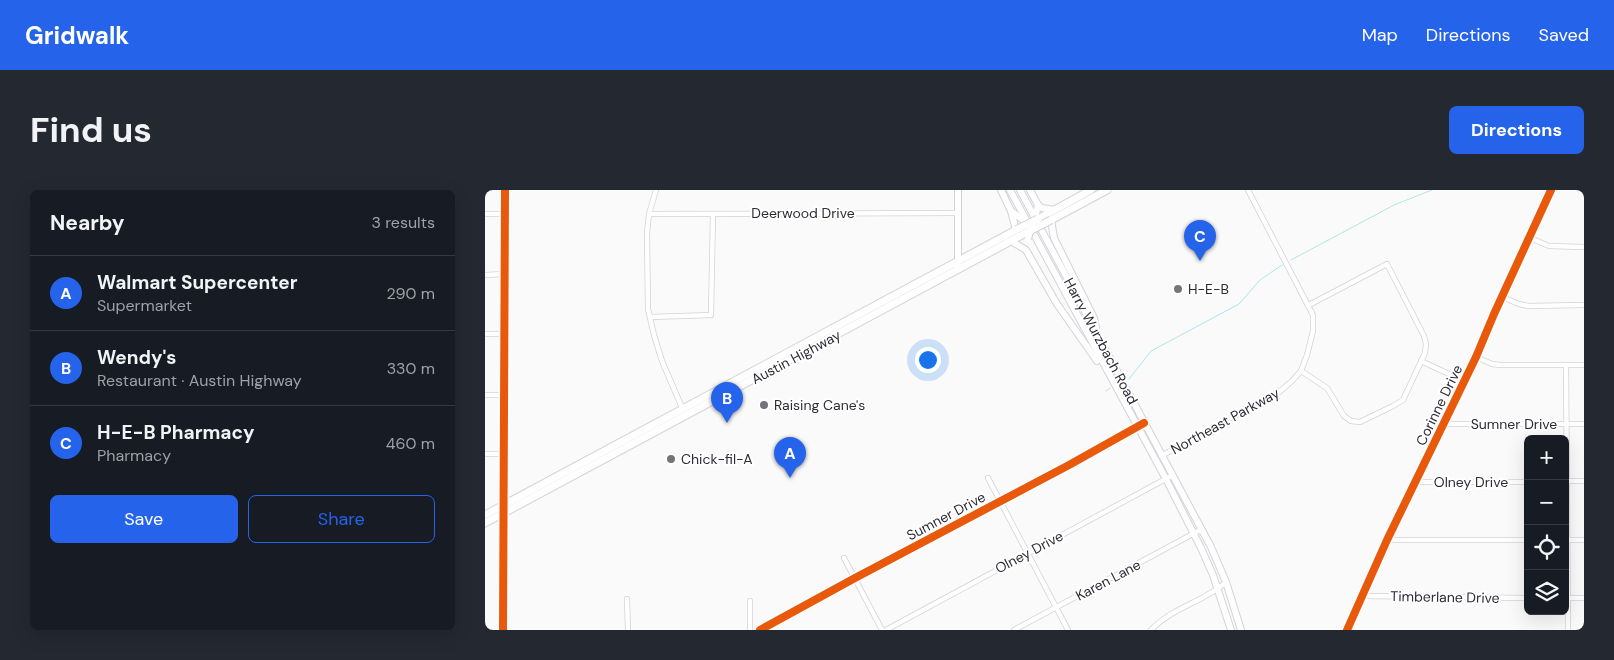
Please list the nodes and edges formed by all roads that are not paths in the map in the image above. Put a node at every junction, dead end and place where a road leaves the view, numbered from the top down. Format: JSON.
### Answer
{"nodes":[{"id":1,"x":505,"y":190,"type":"edge"},
{"id":2,"x":656,"y":190,"type":"edge"},
{"id":3,"x":958,"y":190,"type":"edge"},
{"id":4,"x":1001,"y":190,"type":"edge"},
{"id":5,"x":1010,"y":190,"type":"edge"},
{"id":6,"x":1020,"y":190,"type":"edge"},
{"id":7,"x":1030,"y":190,"type":"edge"},
{"id":8,"x":1107,"y":190,"type":"edge"},
{"id":9,"x":1249,"y":190,"type":"edge"},
{"id":10,"x":1551,"y":190,"type":"edge"},
{"id":11,"x":1091,"y":193,"type":"edge"},
{"id":12,"x":1038,"y":205,"type":"junction"},
{"id":13,"x":1054,"y":210,"type":"junction"},
{"id":14,"x":1011,"y":211,"type":"junction"},
{"id":15,"x":958,"y":213,"type":"junction"},
{"id":16,"x":485,"y":214,"type":"edge"},
{"id":17,"x":505,"y":214,"type":"junction"},
{"id":18,"x":649,"y":214,"type":"junction"},
{"id":19,"x":713,"y":214,"type":"junction"},
{"id":20,"x":1051,"y":220,"type":"junction"},
{"id":21,"x":1030,"y":226,"type":"junction"},
{"id":22,"x":1054,"y":238,"type":"junction"},
{"id":23,"x":1530,"y":238,"type":"junction"},
{"id":24,"x":1011,"y":241,"type":"junction"},
{"id":25,"x":999,"y":243,"type":"junction"},
{"id":26,"x":1584,"y":247,"type":"edge"},
{"id":27,"x":1026,"y":250,"type":"junction"},
{"id":28,"x":957,"y":261,"type":"junction"},
{"id":29,"x":959,"y":269,"type":"junction"},
{"id":30,"x":504,"y":274,"type":"junction"},
{"id":31,"x":485,"y":275,"type":"edge"},
{"id":32,"x":1502,"y":297,"type":"junction"},
{"id":33,"x":1309,"y":306,"type":"junction"},
{"id":34,"x":1584,"y":306,"type":"edge"},
{"id":35,"x":650,"y":317,"type":"junction"},
{"id":36,"x":1081,"y":330,"type":"junction"},
{"id":37,"x":485,"y":334,"type":"edge"},
{"id":38,"x":504,"y":334,"type":"junction"},
{"id":39,"x":1099,"y":338,"type":"junction"},
{"id":40,"x":1476,"y":357,"type":"junction"},
{"id":41,"x":1111,"y":360,"type":"junction"},
{"id":42,"x":1421,"y":360,"type":"junction"},
{"id":43,"x":1566,"y":365,"type":"junction"},
{"id":44,"x":1584,"y":365,"type":"edge"},
{"id":45,"x":1301,"y":371,"type":"junction"},
{"id":46,"x":1464,"y":381,"type":"junction"},
{"id":47,"x":485,"y":395,"type":"edge"},
{"id":48,"x":503,"y":395,"type":"junction"},
{"id":49,"x":683,"y":408,"type":"junction"},
{"id":50,"x":686,"y":416,"type":"junction"},
{"id":51,"x":1145,"y":423,"type":"junction"},
{"id":52,"x":1444,"y":424,"type":"junction"},
{"id":53,"x":1566,"y":424,"type":"junction"},
{"id":54,"x":1584,"y":424,"type":"edge"},
{"id":55,"x":1138,"y":427,"type":"junction"},
{"id":56,"x":485,"y":454,"type":"edge"},
{"id":57,"x":503,"y":454,"type":"junction"},
{"id":58,"x":1162,"y":455,"type":"junction"},
{"id":59,"x":1155,"y":459,"type":"junction"},
{"id":60,"x":1173,"y":475,"type":"junction"},
{"id":61,"x":988,"y":478,"type":"dead end"},
{"id":62,"x":1166,"y":479,"type":"junction"},
{"id":63,"x":1565,"y":480,"type":"edge"},
{"id":64,"x":1584,"y":481,"type":"edge"},
{"id":65,"x":1415,"y":482,"type":"junction"},
{"id":66,"x":1524,"y":482,"type":"edge"},
{"id":67,"x":1569,"y":482,"type":"edge"},
{"id":68,"x":999,"y":502,"type":"junction"},
{"id":69,"x":503,"y":505,"type":"junction"},
{"id":70,"x":502,"y":514,"type":"junction"},
{"id":71,"x":485,"y":515,"type":"edge"},
{"id":72,"x":485,"y":523,"type":"edge"},
{"id":73,"x":1202,"y":530,"type":"junction"},
{"id":74,"x":1194,"y":534,"type":"junction"},
{"id":75,"x":1387,"y":540,"type":"junction"},
{"id":76,"x":1524,"y":540,"type":"edge"},
{"id":77,"x":1569,"y":540,"type":"edge"},
{"id":78,"x":1584,"y":540,"type":"edge"},
{"id":79,"x":1027,"y":553,"type":"junction"},
{"id":80,"x":844,"y":558,"type":"dead end"},
{"id":81,"x":855,"y":578,"type":"junction"},
{"id":82,"x":1226,"y":582,"type":"junction"},
{"id":83,"x":1217,"y":590,"type":"junction"},
{"id":84,"x":1363,"y":596,"type":"junction"},
{"id":85,"x":1524,"y":598,"type":"edge"},
{"id":86,"x":1569,"y":598,"type":"edge"},
{"id":87,"x":1584,"y":598,"type":"edge"},
{"id":88,"x":627,"y":599,"type":"dead end"},
{"id":89,"x":750,"y":600,"type":"dead end"},
{"id":90,"x":1056,"y":608,"type":"junction"},
{"id":91,"x":1568,"y":615,"type":"edge"},
{"id":92,"x":503,"y":630,"type":"edge"},
{"id":93,"x":628,"y":630,"type":"edge"},
{"id":94,"x":750,"y":630,"type":"edge"},
{"id":95,"x":760,"y":630,"type":"edge"},
{"id":96,"x":884,"y":630,"type":"edge"},
{"id":97,"x":1014,"y":630,"type":"edge"},
{"id":98,"x":1068,"y":630,"type":"edge"},
{"id":99,"x":1151,"y":630,"type":"edge"},
{"id":100,"x":1231,"y":630,"type":"edge"},
{"id":101,"x":1241,"y":630,"type":"edge"},
{"id":102,"x":1347,"y":630,"type":"edge"},
{"id":103,"x":1568,"y":630,"type":"edge"}],
"edges":[{"from":1,"to":17,"type":"street"},
{"from":2,"to":18,"type":"street"},
{"from":3,"to":15,"type":"main road"},
{"from":4,"to":14,"type":"main road"},
{"from":5,"to":36,"type":"main road","name":"Harry Wurzbach Road"},
{"from":6,"to":39,"type":"main road","name":"Harry Wurzbach Road"},
{"from":7,"to":12,"type":"main road"},
{"from":8,"to":11,"type":"main road","name":"Austin Highway"},
{"from":9,"to":33,"type":"street","name":"Northeast Parkway"},
{"from":10,"to":23,"type":"street","name":"Corinne Drive"},
{"from":11,"to":13,"type":"main road","name":"Austin Highway"},
{"from":11,"to":20,"type":"main road","name":"Austin Highway"},
{"from":12,"to":13,"type":"main road"},
{"from":12,"to":21,"type":"main road"},
{"from":13,"to":21,"type":"main road","name":"Austin Highway"},
{"from":14,"to":21,"type":"main road"},
{"from":14,"to":21,"type":"main road"},
{"from":15,"to":19,"type":"street","name":"Deerwood Drive"},
{"from":15,"to":28,"type":"main road"},
{"from":16,"to":17,"type":"street"},
{"from":17,"to":30,"type":"street"},
{"from":18,"to":19,"type":"street","name":"Deerwood Drive"},
{"from":18,"to":35,"type":"street"},
{"from":19,"to":35,"type":"street"},
{"from":20,"to":21,"type":"main road","name":"Austin Highway","bridge":true},
{"from":20,"to":22,"type":"main road"},
{"from":21,"to":22,"type":"main road"},
{"from":21,"to":24,"type":"main road","name":"Austin Highway"},
{"from":21,"to":25,"type":"main road","name":"Austin Highway"},
{"from":21,"to":27,"type":"main road","bridge":true},
{"from":22,"to":39,"type":"main road"},
{"from":23,"to":26,"type":"street"},
{"from":23,"to":32,"type":"street","name":"Corinne Drive"},
{"from":24,"to":25,"type":"main road","name":"Austin Highway"},
{"from":24,"to":27,"type":"main road"},
{"from":25,"to":28,"type":"main road","name":"Austin Highway"},
{"from":25,"to":29,"type":"main road","name":"Austin Highway"},
{"from":27,"to":36,"type":"main road"},
{"from":28,"to":29,"type":"main road"},
{"from":28,"to":49,"type":"main road","name":"Austin Highway"},
{"from":29,"to":50,"type":"main road","name":"Austin Highway"},
{"from":30,"to":31,"type":"street"},
{"from":30,"to":38,"type":"street"},
{"from":32,"to":34,"type":"street"},
{"from":32,"to":40,"type":"street","name":"Corinne Drive"},
{"from":33,"to":42,"type":"street"},
{"from":33,"to":45,"type":"street","name":"Northeast Parkway"},
{"from":35,"to":49,"type":"street"},
{"from":36,"to":41,"type":"main road"},
{"from":36,"to":55,"type":"main road","name":"Harry Wurzbach Road"},
{"from":37,"to":38,"type":"street"},
{"from":38,"to":48,"type":"street"},
{"from":39,"to":41,"type":"main road","name":"Harry Wurzbach Road"},
{"from":40,"to":43,"type":"street"},
{"from":40,"to":46,"type":"street","name":"Corinne Drive"},
{"from":41,"to":51,"type":"main road","name":"Harry Wurzbach Road"},
{"from":42,"to":45,"type":"street"},
{"from":42,"to":46,"type":"street"},
{"from":43,"to":44,"type":"street"},
{"from":43,"to":53,"type":"street"},
{"from":45,"to":58,"type":"street","name":"Northeast Parkway"},
{"from":46,"to":52,"type":"street","name":"Corinne Drive"},
{"from":47,"to":48,"type":"street"},
{"from":48,"to":57,"type":"street"},
{"from":49,"to":50,"type":"street"},
{"from":49,"to":69,"type":"main road","name":"Austin Highway"},
{"from":50,"to":70,"type":"main road","name":"Austin Highway"},
{"from":51,"to":55,"type":"street","name":"Sumner Drive"},
{"from":51,"to":58,"type":"main road","name":"Harry Wurzbach Road"},
{"from":52,"to":53,"type":"street","name":"Sumner Drive"},
{"from":52,"to":65,"type":"street","name":"Corinne Drive"},
{"from":53,"to":54,"type":"street","name":"Sumner Drive"},
{"from":53,"to":63,"type":"street"},
{"from":55,"to":59,"type":"main road","name":"Harry Wurzbach Road"},
{"from":55,"to":68,"type":"street","name":"Sumner Drive"},
{"from":56,"to":57,"type":"street"},
{"from":57,"to":69,"type":"street"},
{"from":58,"to":59,"type":"street","name":"Northeast Parkway"},
{"from":58,"to":60,"type":"main road","name":"Harry Wurzbach Road"},
{"from":59,"to":62,"type":"main road","name":"Harry Wurzbach Road"},
{"from":60,"to":62,"type":"street","name":"Olney Drive"},
{"from":60,"to":73,"type":"main road","name":"Harry Wurzbach Road"},
{"from":61,"to":68,"type":"street"},
{"from":62,"to":74,"type":"main road","name":"Harry Wurzbach Road"},
{"from":62,"to":79,"type":"street","name":"Olney Drive"},
{"from":64,"to":67,"type":"street"},
{"from":65,"to":66,"type":"street","name":"Olney Drive"},
{"from":65,"to":75,"type":"street","name":"Corinne Drive"},
{"from":68,"to":79,"type":"street"},
{"from":68,"to":81,"type":"street","name":"Sumner Drive"},
{"from":69,"to":70,"type":"street"},
{"from":69,"to":71,"type":"main road","name":"Austin Highway"},
{"from":70,"to":72,"type":"main road","name":"Austin Highway"},
{"from":70,"to":92,"type":"street"},
{"from":73,"to":74,"type":"street","name":"Karen Lane"},
{"from":73,"to":82,"type":"main road","name":"Harry Wurzbach Road"},
{"from":74,"to":83,"type":"main road","name":"Harry Wurzbach Road"},
{"from":74,"to":90,"type":"street","name":"Karen Lane"},
{"from":75,"to":76,"type":"street"},
{"from":75,"to":84,"type":"street","name":"Corinne Drive"},
{"from":77,"to":78,"type":"street"},
{"from":79,"to":90,"type":"street"},
{"from":79,"to":96,"type":"street","name":"Olney Drive"},
{"from":80,"to":81,"type":"street"},
{"from":81,"to":95,"type":"street","name":"Sumner Drive"},
{"from":81,"to":96,"type":"street"},
{"from":82,"to":83,"type":"street"},
{"from":82,"to":101,"type":"main road","name":"Harry Wurzbach Road"},
{"from":83,"to":99,"type":"street"},
{"from":83,"to":100,"type":"main road","name":"Harry Wurzbach Road"},
{"from":84,"to":85,"type":"street","name":"Timberlane Drive"},
{"from":84,"to":102,"type":"street","name":"Corinne Drive"},
{"from":86,"to":87,"type":"street"},
{"from":88,"to":93,"type":"street"},
{"from":89,"to":94,"type":"street"},
{"from":90,"to":97,"type":"street","name":"Karen Lane"},
{"from":90,"to":98,"type":"street"},
{"from":91,"to":103,"type":"street"}]}
